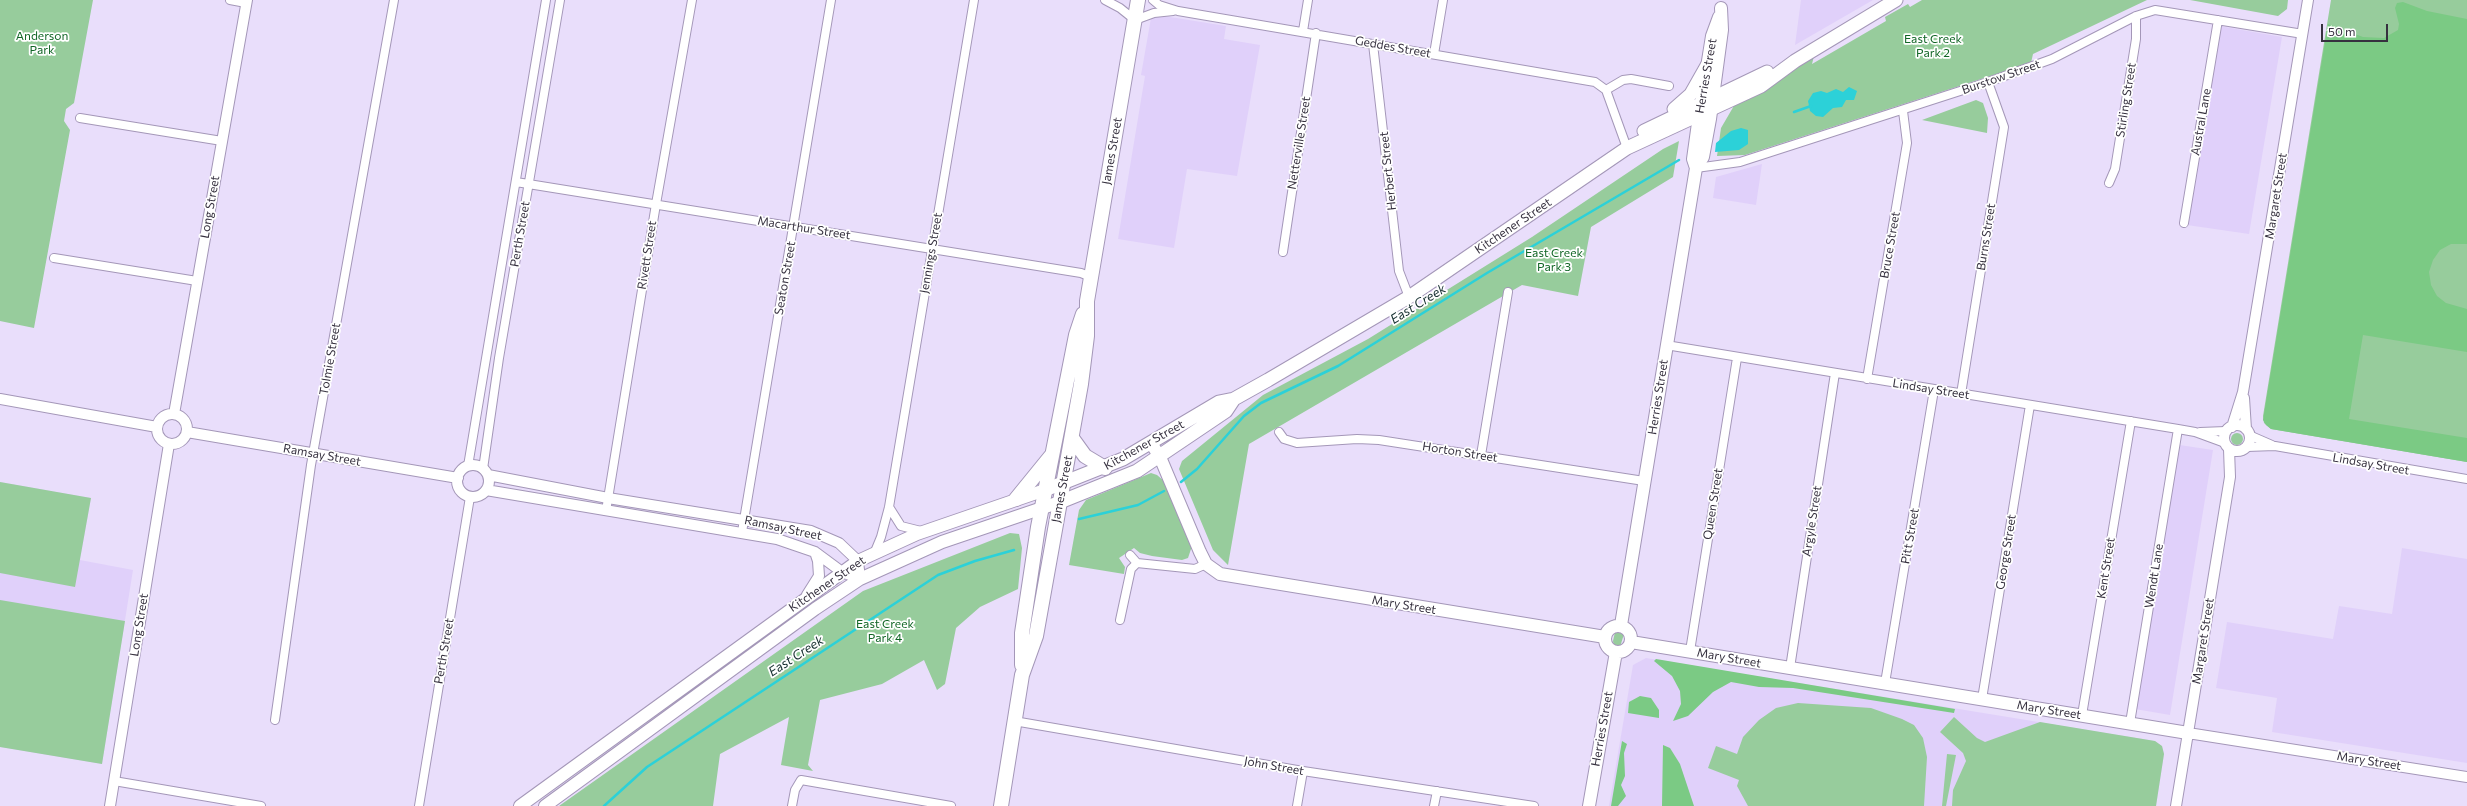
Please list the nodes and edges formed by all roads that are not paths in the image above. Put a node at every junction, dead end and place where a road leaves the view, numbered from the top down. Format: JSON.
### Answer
{"nodes":[{"id":1,"x":230,"y":0,"type":"edge"},
{"id":2,"x":394,"y":0,"type":"edge"},
{"id":3,"x":546,"y":0,"type":"edge"},
{"id":4,"x":560,"y":0,"type":"edge"},
{"id":5,"x":692,"y":0,"type":"edge"},
{"id":6,"x":831,"y":0,"type":"edge"},
{"id":7,"x":974,"y":0,"type":"edge"},
{"id":8,"x":1105,"y":0,"type":"edge"},
{"id":9,"x":1138,"y":0,"type":"edge"},
{"id":10,"x":1153,"y":0,"type":"edge"},
{"id":11,"x":1308,"y":0,"type":"edge"},
{"id":12,"x":1443,"y":0,"type":"edge"},
{"id":13,"x":1896,"y":0,"type":"edge"},
{"id":14,"x":2308,"y":0,"type":"edge"},
{"id":15,"x":246,"y":1,"type":"edge"},
{"id":16,"x":1722,"y":4,"type":"edge"},
{"id":17,"x":544,"y":11,"type":"junction"},
{"id":18,"x":1178,"y":11,"type":"junction"},
{"id":19,"x":558,"y":13,"type":"junction"},
{"id":20,"x":2136,"y":16,"type":"junction"},
{"id":21,"x":1135,"y":20,"type":"junction"},
{"id":22,"x":2218,"y":20,"type":"junction"},
{"id":23,"x":1303,"y":31,"type":"junction"},
{"id":24,"x":1316,"y":34,"type":"junction"},
{"id":25,"x":2303,"y":34,"type":"junction"},
{"id":26,"x":1373,"y":44,"type":"junction"},
{"id":27,"x":1434,"y":54,"type":"junction"},
{"id":28,"x":1708,"y":64,"type":"junction"},
{"id":29,"x":1988,"y":82,"type":"junction"},
{"id":30,"x":1669,"y":86,"type":"dead end"},
{"id":31,"x":1606,"y":90,"type":"junction"},
{"id":32,"x":1706,"y":105,"type":"junction"},
{"id":33,"x":1903,"y":111,"type":"junction"},
{"id":34,"x":80,"y":118,"type":"dead end"},
{"id":35,"x":1643,"y":131,"type":"junction"},
{"id":36,"x":222,"y":141,"type":"junction"},
{"id":37,"x":1627,"y":148,"type":"junction"},
{"id":38,"x":1696,"y":168,"type":"junction"},
{"id":39,"x":516,"y":182,"type":"junction"},
{"id":40,"x":2109,"y":183,"type":"dead end"},
{"id":41,"x":529,"y":184,"type":"junction"},
{"id":42,"x":656,"y":204,"type":"junction"},
{"id":43,"x":2184,"y":223,"type":"dead end"},
{"id":44,"x":793,"y":227,"type":"junction"},
{"id":45,"x":932,"y":249,"type":"junction"},
{"id":46,"x":1283,"y":252,"type":"dead end"},
{"id":47,"x":54,"y":258,"type":"dead end"},
{"id":48,"x":1091,"y":277,"type":"junction"},
{"id":49,"x":197,"y":281,"type":"junction"},
{"id":50,"x":500,"y":286,"type":"junction"},
{"id":51,"x":511,"y":288,"type":"junction"},
{"id":52,"x":1508,"y":292,"type":"dead end"},
{"id":53,"x":1409,"y":297,"type":"junction"},
{"id":54,"x":1087,"y":301,"type":"junction"},
{"id":55,"x":1666,"y":345,"type":"junction"},
{"id":56,"x":488,"y":356,"type":"junction"},
{"id":57,"x":499,"y":358,"type":"junction"},
{"id":58,"x":1737,"y":358,"type":"junction"},
{"id":59,"x":1835,"y":374,"type":"junction"},
{"id":60,"x":1867,"y":379,"type":"junction"},
{"id":61,"x":1934,"y":390,"type":"junction"},
{"id":62,"x":2243,"y":392,"type":"junction"},
{"id":63,"x":1961,"y":394,"type":"junction"},
{"id":64,"x":0,"y":399,"type":"edge"},
{"id":65,"x":1234,"y":399,"type":"junction"},
{"id":66,"x":2030,"y":405,"type":"junction"},
{"id":67,"x":174,"y":414,"type":"junction"},
{"id":68,"x":2131,"y":421,"type":"junction"},
{"id":69,"x":157,"y":427,"type":"junction"},
{"id":70,"x":2178,"y":429,"type":"junction"},
{"id":71,"x":2229,"y":429,"type":"junction"},
{"id":72,"x":186,"y":432,"type":"junction"},
{"id":73,"x":1279,"y":432,"type":"dead end"},
{"id":74,"x":2195,"y":432,"type":"junction"},
{"id":75,"x":2247,"y":432,"type":"junction"},
{"id":76,"x":1072,"y":438,"type":"junction"},
{"id":77,"x":1151,"y":442,"type":"junction"},
{"id":78,"x":169,"y":444,"type":"junction"},
{"id":79,"x":2227,"y":446,"type":"junction"},
{"id":80,"x":2275,"y":446,"type":"junction"},
{"id":81,"x":2244,"y":448,"type":"junction"},
{"id":82,"x":313,"y":454,"type":"junction"},
{"id":83,"x":1481,"y":455,"type":"junction"},
{"id":84,"x":1052,"y":456,"type":"junction"},
{"id":85,"x":1160,"y":457,"type":"junction"},
{"id":86,"x":468,"y":466,"type":"junction"},
{"id":87,"x":1105,"y":468,"type":"junction"},
{"id":88,"x":486,"y":472,"type":"junction"},
{"id":89,"x":2230,"y":477,"type":"junction"},
{"id":90,"x":458,"y":478,"type":"junction"},
{"id":91,"x":2467,"y":480,"type":"edge"},
{"id":92,"x":1644,"y":481,"type":"junction"},
{"id":93,"x":1064,"y":483,"type":"junction"},
{"id":94,"x":486,"y":490,"type":"junction"},
{"id":95,"x":1045,"y":490,"type":"junction"},
{"id":96,"x":470,"y":497,"type":"junction"},
{"id":97,"x":608,"y":498,"type":"junction"},
{"id":98,"x":1016,"y":500,"type":"junction"},
{"id":99,"x":1060,"y":502,"type":"junction"},
{"id":100,"x":889,"y":507,"type":"junction"},
{"id":101,"x":1042,"y":508,"type":"junction"},
{"id":102,"x":606,"y":511,"type":"junction"},
{"id":103,"x":744,"y":520,"type":"junction"},
{"id":104,"x":925,"y":531,"type":"junction"},
{"id":105,"x":742,"y":532,"type":"junction"},
{"id":106,"x":814,"y":552,"type":"junction"},
{"id":107,"x":874,"y":554,"type":"junction"},
{"id":108,"x":1130,"y":555,"type":"dead end"},
{"id":109,"x":858,"y":561,"type":"junction"},
{"id":110,"x":1138,"y":563,"type":"junction"},
{"id":111,"x":1206,"y":564,"type":"junction"},
{"id":112,"x":842,"y":572,"type":"junction"},
{"id":113,"x":860,"y":580,"type":"junction"},
{"id":114,"x":804,"y":598,"type":"junction"},
{"id":115,"x":1120,"y":620,"type":"dead end"},
{"id":116,"x":1621,"y":625,"type":"junction"},
{"id":117,"x":1605,"y":637,"type":"junction"},
{"id":118,"x":1631,"y":642,"type":"junction"},
{"id":119,"x":1690,"y":651,"type":"junction"},
{"id":120,"x":1616,"y":652,"type":"junction"},
{"id":121,"x":730,"y":653,"type":"junction"},
{"id":122,"x":738,"y":665,"type":"junction"},
{"id":123,"x":1790,"y":668,"type":"junction"},
{"id":124,"x":1022,"y":675,"type":"junction"},
{"id":125,"x":1885,"y":683,"type":"junction"},
{"id":126,"x":1982,"y":699,"type":"junction"},
{"id":127,"x":2082,"y":715,"type":"junction"},
{"id":128,"x":275,"y":720,"type":"dead end"},
{"id":129,"x":1014,"y":721,"type":"junction"},
{"id":130,"x":2130,"y":723,"type":"junction"},
{"id":131,"x":2188,"y":732,"type":"junction"},
{"id":132,"x":1303,"y":771,"type":"junction"},
{"id":133,"x":2467,"y":777,"type":"edge"},
{"id":134,"x":114,"y":780,"type":"junction"},
{"id":135,"x":1437,"y":791,"type":"junction"},
{"id":136,"x":110,"y":806,"type":"edge"},
{"id":137,"x":261,"y":806,"type":"edge"},
{"id":138,"x":419,"y":806,"type":"edge"},
{"id":139,"x":520,"y":806,"type":"edge"},
{"id":140,"x":545,"y":806,"type":"edge"},
{"id":141,"x":792,"y":806,"type":"edge"},
{"id":142,"x":951,"y":806,"type":"edge"},
{"id":143,"x":1001,"y":806,"type":"edge"},
{"id":144,"x":1297,"y":806,"type":"edge"},
{"id":145,"x":1434,"y":806,"type":"edge"},
{"id":146,"x":1534,"y":806,"type":"edge"},
{"id":147,"x":1589,"y":806,"type":"edge"},
{"id":148,"x":2176,"y":806,"type":"edge"}],
"edges":[{"from":1,"to":15,"type":"street"},
{"from":2,"to":82,"type":"street","name":"Tolmie Street"},
{"from":3,"to":17,"type":"street","name":"Perth Street"},
{"from":4,"to":19,"type":"street","name":"Perth Street"},
{"from":5,"to":42,"type":"street","name":"Rivett Street"},
{"from":6,"to":44,"type":"street","name":"Seaton Street"},
{"from":7,"to":45,"type":"street","name":"Jennings Street"},
{"from":8,"to":21,"type":"street"},
{"from":9,"to":21,"type":"highway","name":"James Street"},
{"from":10,"to":18,"type":"street","name":"Geddes Street"},
{"from":11,"to":23,"type":"street"},
{"from":12,"to":27,"type":"street"},
{"from":13,"to":32,"type":"main road","name":"Kitchener Street"},
{"from":14,"to":25,"type":"street","name":"Margaret Street"},
{"from":15,"to":36,"type":"street","name":"Long Street"},
{"from":16,"to":28,"type":"main road","name":"Herries Street"},
{"from":16,"to":32,"type":"main road","name":"Herries Street"},
{"from":17,"to":19,"type":"street"},
{"from":17,"to":39,"type":"street","name":"Perth Street"},
{"from":18,"to":21,"type":"street","name":"Geddes Street"},
{"from":18,"to":23,"type":"street","name":"Geddes Street"},
{"from":19,"to":41,"type":"street","name":"Perth Street"},
{"from":20,"to":22,"type":"street","name":"Burstow Street"},
{"from":20,"to":29,"type":"street","name":"Burstow Street"},
{"from":20,"to":40,"type":"street","name":"Stirling Street"},
{"from":21,"to":48,"type":"highway","name":"James Street"},
{"from":22,"to":25,"type":"street","name":"Burstow Street"},
{"from":22,"to":43,"type":"street","name":"Austral Lane"},
{"from":23,"to":24,"type":"street","name":"Geddes Street"},
{"from":24,"to":26,"type":"street","name":"Geddes Street"},
{"from":24,"to":46,"type":"street","name":"Netterville Street"},
{"from":25,"to":62,"type":"street","name":"Margaret Street"},
{"from":26,"to":27,"type":"street","name":"Geddes Street"},
{"from":26,"to":53,"type":"street","name":"Herbert Street"},
{"from":27,"to":31,"type":"street","name":"Geddes Street"},
{"from":28,"to":32,"type":"main road","name":"Herries Street"},
{"from":28,"to":35,"type":"main road"},
{"from":29,"to":33,"type":"street","name":"Burstow Street"},
{"from":29,"to":63,"type":"street","name":"Burns Street"},
{"from":30,"to":31,"type":"street"},
{"from":31,"to":37,"type":"street"},
{"from":32,"to":35,"type":"main road","name":"Kitchener Street"},
{"from":32,"to":37,"type":"main road","name":"Kitchener Street"},
{"from":32,"to":38,"type":"main road","name":"Herries Street"},
{"from":33,"to":38,"type":"street","name":"Burstow Street"},
{"from":33,"to":60,"type":"street","name":"Bruce Street"},
{"from":34,"to":36,"type":"street"},
{"from":35,"to":37,"type":"main road"},
{"from":36,"to":49,"type":"street","name":"Long Street"},
{"from":37,"to":53,"type":"main road","name":"Kitchener Street"},
{"from":38,"to":55,"type":"main road","name":"Herries Street"},
{"from":39,"to":41,"type":"street","name":"Macarthur Street"},
{"from":39,"to":50,"type":"street","name":"Perth Street"},
{"from":41,"to":42,"type":"street","name":"Macarthur Street"},
{"from":41,"to":51,"type":"street","name":"Perth Street"},
{"from":42,"to":44,"type":"street","name":"Macarthur Street"},
{"from":42,"to":97,"type":"street","name":"Rivett Street"},
{"from":44,"to":45,"type":"street","name":"Macarthur Street"},
{"from":44,"to":103,"type":"street","name":"Seaton Street"},
{"from":45,"to":48,"type":"street","name":"Macarthur Street"},
{"from":45,"to":100,"type":"street","name":"Jennings Street"},
{"from":47,"to":49,"type":"street"},
{"from":48,"to":54,"type":"highway","name":"James Street"},
{"from":49,"to":67,"type":"street","name":"Long Street"},
{"from":50,"to":51,"type":"street"},
{"from":50,"to":56,"type":"street","name":"Perth Street"},
{"from":51,"to":57,"type":"street","name":"Perth Street"},
{"from":52,"to":83,"type":"street"},
{"from":53,"to":65,"type":"main road","name":"Kitchener Street"},
{"from":54,"to":76,"type":"highway","name":"James Street"},
{"from":54,"to":84,"type":"highway","name":"James Street"},
{"from":55,"to":58,"type":"street","name":"Lindsay Street"},
{"from":55,"to":92,"type":"main road","name":"Herries Street"},
{"from":56,"to":57,"type":"street"},
{"from":56,"to":86,"type":"street","name":"Perth Street"},
{"from":57,"to":88,"type":"street","name":"Perth Street"},
{"from":58,"to":59,"type":"street","name":"Lindsay Street"},
{"from":58,"to":119,"type":"street","name":"Queen Street"},
{"from":59,"to":60,"type":"street","name":"Lindsay Street"},
{"from":59,"to":123,"type":"street","name":"Argyle Street"},
{"from":60,"to":61,"type":"street","name":"Lindsay Street"},
{"from":61,"to":63,"type":"street","name":"Lindsay Street"},
{"from":61,"to":125,"type":"street","name":"Pitt Street"},
{"from":62,"to":71,"type":"street","name":"Margaret Street"},
{"from":62,"to":75,"type":"street","name":"Margaret Street"},
{"from":63,"to":66,"type":"street","name":"Lindsay Street"},
{"from":64,"to":69,"type":"street"},
{"from":65,"to":77,"type":"main road","name":"Kitchener Street"},
{"from":65,"to":85,"type":"main road","name":"Kitchener Street"},
{"from":66,"to":68,"type":"street","name":"Lindsay Street"},
{"from":66,"to":126,"type":"street","name":"George Street"},
{"from":67,"to":69,"type":"street"},
{"from":67,"to":72,"type":"street"},
{"from":68,"to":70,"type":"street","name":"Lindsay Street"},
{"from":68,"to":127,"type":"street","name":"Kent Street"},
{"from":69,"to":78,"type":"street"},
{"from":70,"to":74,"type":"street","name":"Lindsay Street"},
{"from":70,"to":130,"type":"street","name":"Wendt Lane"},
{"from":71,"to":74,"type":"street","name":"Lindsay Street"},
{"from":71,"to":75,"type":"street"},
{"from":71,"to":79,"type":"street","name":"Margaret Street"},
{"from":72,"to":78,"type":"street"},
{"from":72,"to":82,"type":"street","name":"Ramsay Street"},
{"from":73,"to":83,"type":"street","name":"Horton Street"},
{"from":74,"to":79,"type":"street","name":"Lindsay Street"},
{"from":75,"to":80,"type":"street","name":"Lindsay Street"},
{"from":75,"to":81,"type":"street","name":"Margaret Street"},
{"from":76,"to":87,"type":"highway"},
{"from":76,"to":93,"type":"highway","name":"James Street"},
{"from":77,"to":85,"type":"main road"},
{"from":77,"to":87,"type":"main road","name":"Kitchener Street"},
{"from":78,"to":134,"type":"street","name":"Long Street"},
{"from":79,"to":81,"type":"street"},
{"from":79,"to":89,"type":"street","name":"Margaret Street"},
{"from":80,"to":81,"type":"street","name":"Lindsay Street"},
{"from":80,"to":91,"type":"street","name":"Lindsay Street"},
{"from":81,"to":89,"type":"street","name":"Margaret Street"},
{"from":82,"to":90,"type":"street","name":"Ramsay Street"},
{"from":82,"to":128,"type":"street","name":"Tolmie Street"},
{"from":83,"to":92,"type":"street","name":"Horton Street"},
{"from":84,"to":95,"type":"highway","name":"James Street"},
{"from":84,"to":98,"type":"highway"},
{"from":85,"to":99,"type":"main road","name":"Kitchener Street"},
{"from":85,"to":111,"type":"main road"},
{"from":86,"to":88,"type":"street"},
{"from":86,"to":90,"type":"street"},
{"from":87,"to":93,"type":"main road","name":"Kitchener Street"},
{"from":88,"to":94,"type":"street"},
{"from":88,"to":97,"type":"street","name":"Ramsay Street"},
{"from":89,"to":131,"type":"street","name":"Margaret Street"},
{"from":90,"to":96,"type":"street"},
{"from":92,"to":116,"type":"main road","name":"Herries Street"},
{"from":93,"to":95,"type":"main road","name":"Kitchener Street"},
{"from":93,"to":99,"type":"highway","name":"James Street"},
{"from":94,"to":96,"type":"street"},
{"from":94,"to":102,"type":"street","name":"Ramsay Street"},
{"from":95,"to":98,"type":"main road","name":"Kitchener Street"},
{"from":95,"to":101,"type":"highway","name":"James Street"},
{"from":96,"to":138,"type":"street","name":"Perth Street"},
{"from":97,"to":102,"type":"street","name":"Rivett Street"},
{"from":97,"to":103,"type":"street","name":"Ramsay Street"},
{"from":98,"to":104,"type":"main road","name":"Kitchener Street"},
{"from":99,"to":101,"type":"main road","name":"Kitchener Street"},
{"from":99,"to":124,"type":"highway","name":"James Street"},
{"from":100,"to":104,"type":"street"},
{"from":100,"to":107,"type":"street","name":"Jennings Street"},
{"from":101,"to":113,"type":"main road","name":"Kitchener Street"},
{"from":101,"to":124,"type":"highway","name":"James Street"},
{"from":102,"to":105,"type":"street","name":"Ramsay Street"},
{"from":103,"to":105,"type":"street","name":"Seaton Street"},
{"from":103,"to":109,"type":"street","name":"Ramsay Street"},
{"from":104,"to":107,"type":"main road","name":"Kitchener Street"},
{"from":105,"to":106,"type":"street","name":"Ramsay Street"},
{"from":106,"to":112,"type":"street","name":"Ramsay Street"},
{"from":106,"to":114,"type":"street"},
{"from":107,"to":109,"type":"main road","name":"Kitchener Street"},
{"from":108,"to":110,"type":"street"},
{"from":109,"to":112,"type":"main road","name":"Kitchener Street"},
{"from":109,"to":113,"type":"street"},
{"from":110,"to":111,"type":"street"},
{"from":110,"to":115,"type":"street"},
{"from":111,"to":117,"type":"main road","name":"Mary Street"},
{"from":112,"to":113,"type":"street","name":"Ramsay Street"},
{"from":112,"to":114,"type":"main road","name":"Kitchener Street"},
{"from":113,"to":122,"type":"main road","name":"Kitchener Street"},
{"from":114,"to":121,"type":"main road","name":"Kitchener Street"},
{"from":116,"to":117,"type":"main road"},
{"from":116,"to":118,"type":"main road"},
{"from":117,"to":120,"type":"main road"},
{"from":118,"to":119,"type":"main road","name":"Mary Street"},
{"from":118,"to":120,"type":"main road"},
{"from":119,"to":123,"type":"main road","name":"Mary Street"},
{"from":120,"to":147,"type":"main road","name":"Herries Street"},
{"from":121,"to":122,"type":"street"},
{"from":121,"to":139,"type":"main road","name":"Kitchener Street"},
{"from":122,"to":140,"type":"main road","name":"Kitchener Street"},
{"from":123,"to":125,"type":"main road","name":"Mary Street"},
{"from":124,"to":129,"type":"highway","name":"James Street"},
{"from":125,"to":126,"type":"main road","name":"Mary Street"},
{"from":126,"to":127,"type":"main road","name":"Mary Street"},
{"from":127,"to":130,"type":"main road","name":"Mary Street"},
{"from":129,"to":132,"type":"street","name":"John Street"},
{"from":129,"to":143,"type":"highway","name":"James Street"},
{"from":130,"to":131,"type":"main road","name":"Mary Street"},
{"from":131,"to":133,"type":"street","name":"Mary Street"},
{"from":131,"to":148,"type":"street","name":"Margaret Street"},
{"from":132,"to":135,"type":"street","name":"John Street"},
{"from":132,"to":144,"type":"street"},
{"from":134,"to":136,"type":"street","name":"Long Street"},
{"from":134,"to":137,"type":"street"},
{"from":135,"to":145,"type":"street"},
{"from":135,"to":146,"type":"street","name":"John Street"},
{"from":141,"to":142,"type":"street"}]}
